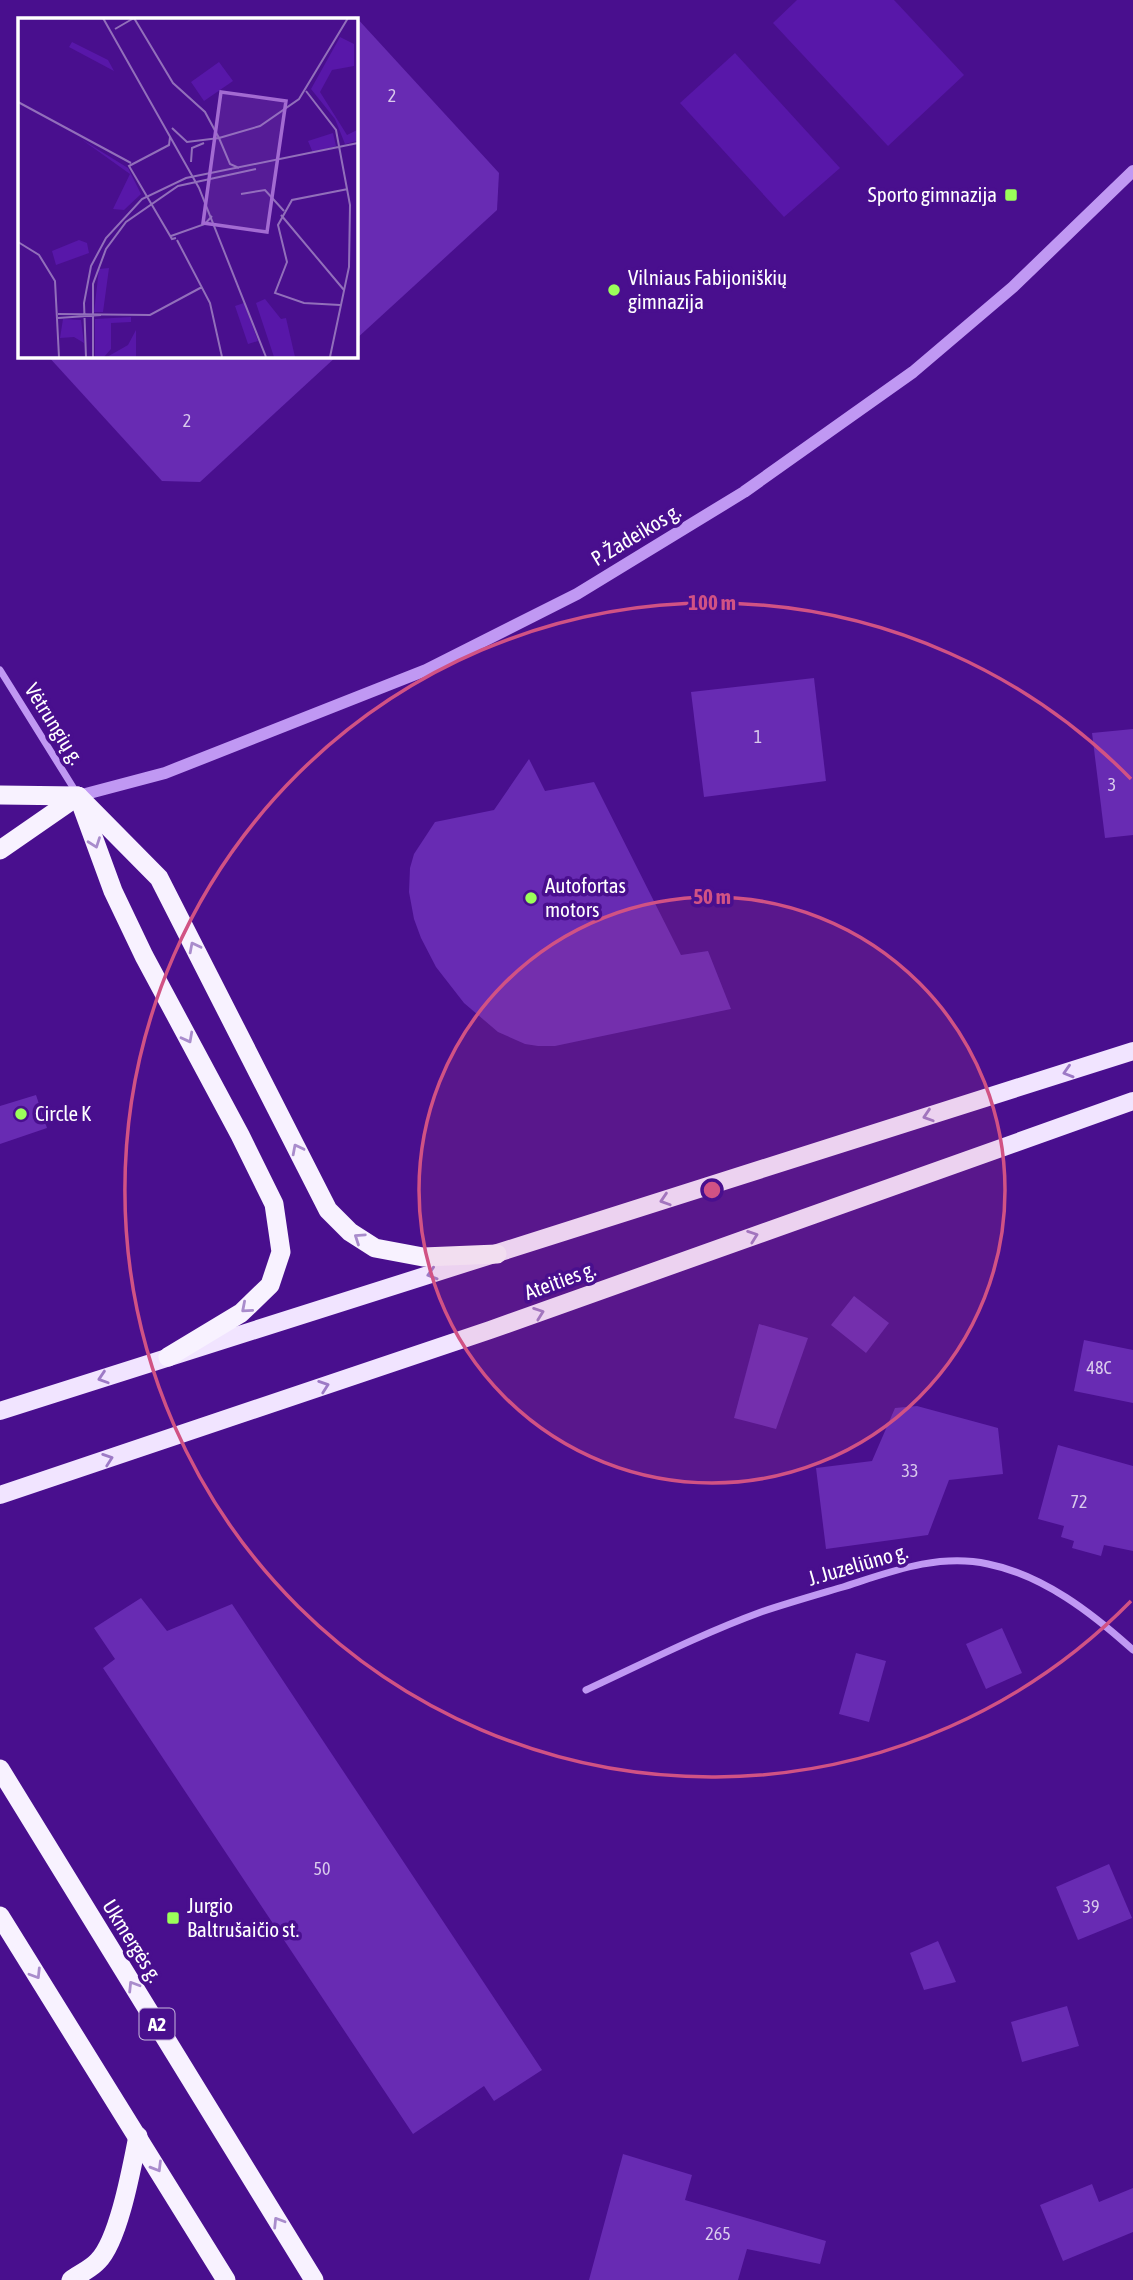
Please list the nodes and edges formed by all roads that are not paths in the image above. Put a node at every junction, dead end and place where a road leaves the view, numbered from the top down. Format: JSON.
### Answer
{"nodes":[{"id":1,"x":1133,"y":171,"type":"edge"},
{"id":2,"x":0,"y":670,"type":"edge"},
{"id":3,"x":0,"y":795,"type":"edge"},
{"id":4,"x":78,"y":796,"type":"junction"},
{"id":5,"x":0,"y":850,"type":"edge"},
{"id":6,"x":1133,"y":1051,"type":"edge"},
{"id":7,"x":1133,"y":1101,"type":"edge"},
{"id":8,"x":497,"y":1254,"type":"junction"},
{"id":9,"x":167,"y":1357,"type":"junction"},
{"id":10,"x":0,"y":1411,"type":"edge"},
{"id":11,"x":0,"y":1495,"type":"edge"},
{"id":12,"x":1133,"y":1650,"type":"edge"},
{"id":13,"x":586,"y":1690,"type":"dead end"},
{"id":14,"x":0,"y":1769,"type":"edge"},
{"id":15,"x":0,"y":1916,"type":"edge"},
{"id":16,"x":138,"y":2136,"type":"junction"},
{"id":17,"x":71,"y":2280,"type":"edge"},
{"id":18,"x":226,"y":2280,"type":"edge"},
{"id":19,"x":314,"y":2280,"type":"edge"}],
"edges":[{"from":1,"to":4,"type":"street","name":"P. Žadeikos g."},
{"from":2,"to":4,"type":"street","name":"Vėtrungių g."},
{"from":3,"to":4,"type":"highway"},
{"from":4,"to":5,"type":"highway"},
{"from":8,"to":4,"type":"highway","one_way":true},
{"from":4,"to":9,"type":"highway","one_way":true},
{"from":6,"to":8,"type":"main road","name":"Ateities g.","one_way":true},
{"from":11,"to":7,"type":"main road","name":"Ateities g.","one_way":true},
{"from":8,"to":9,"type":"main road","name":"Ateities g.","one_way":true},
{"from":9,"to":10,"type":"main road","name":"Ateities g.","one_way":true},
{"from":12,"to":13,"type":"street","name":"J. Juzeliūno g."},
{"from":19,"to":14,"type":"highway","name":"Ukmergės g.","number":"A2","one_way":true},
{"from":15,"to":16,"type":"highway","one_way":true},
{"from":16,"to":17,"type":"highway"},
{"from":16,"to":18,"type":"highway","one_way":true}]}
